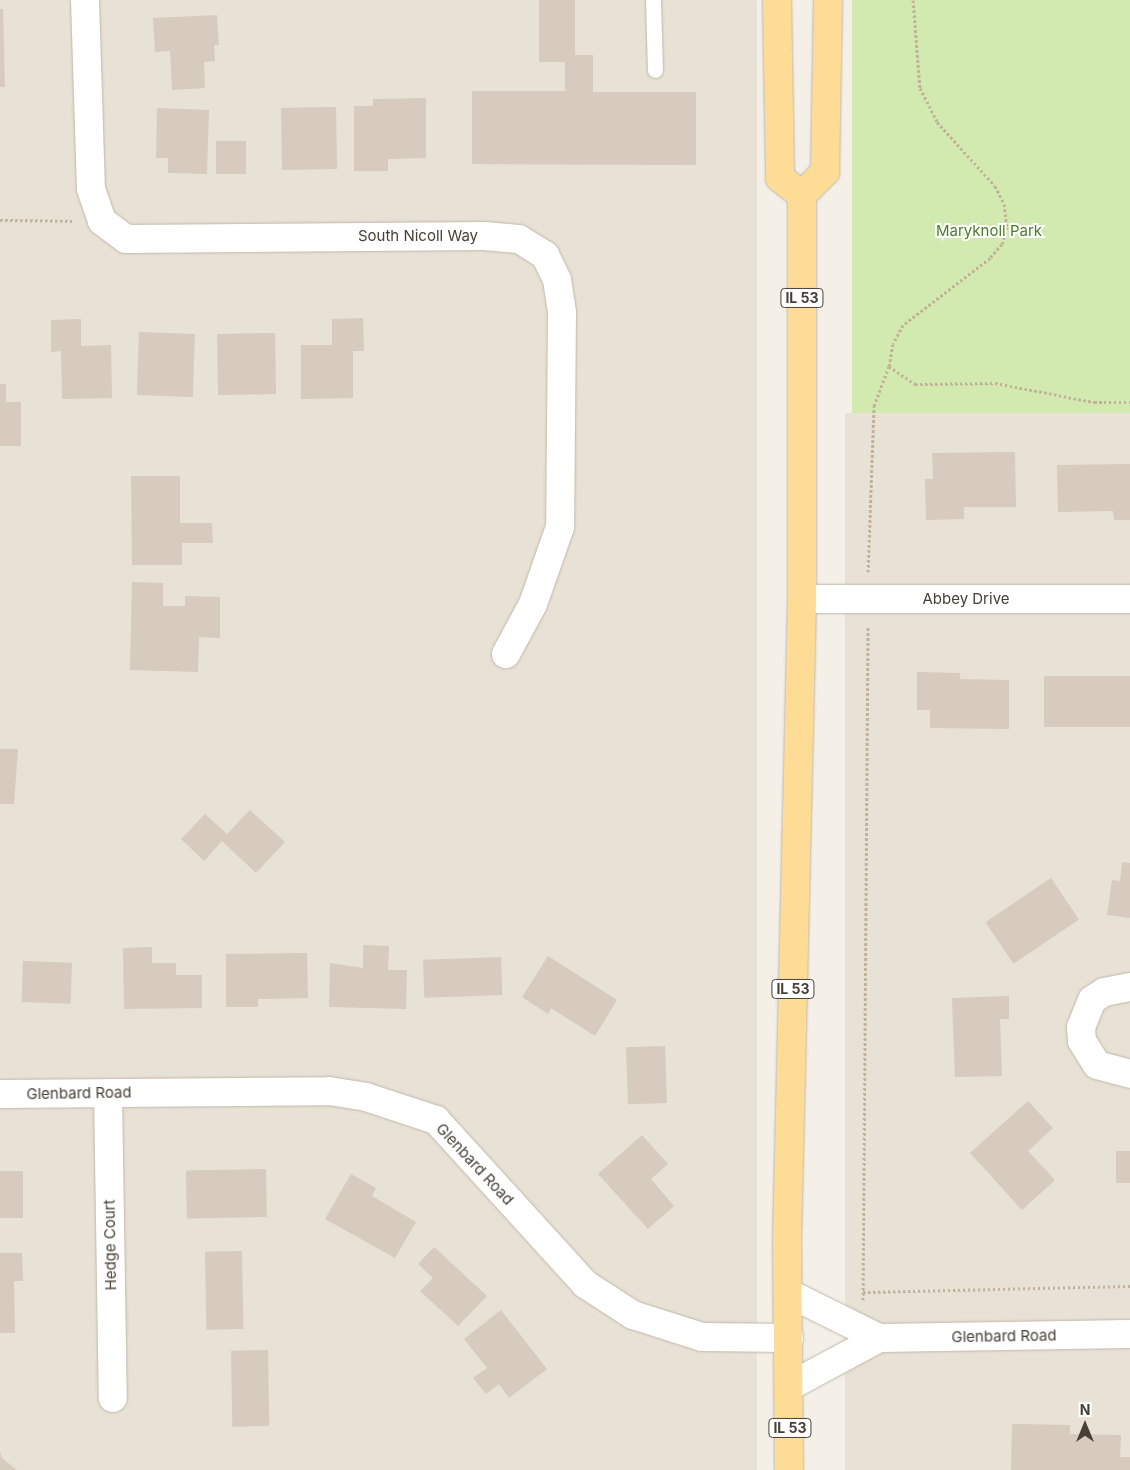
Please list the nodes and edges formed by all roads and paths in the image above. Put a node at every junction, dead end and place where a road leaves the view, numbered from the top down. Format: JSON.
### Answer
{"nodes":[{"id":1,"x":85,"y":0,"type":"edge"},
{"id":2,"x":654,"y":0,"type":"edge"},
{"id":3,"x":777,"y":0,"type":"edge"},
{"id":4,"x":828,"y":0,"type":"edge"},
{"id":5,"x":913,"y":0,"type":"edge"},
{"id":6,"x":655,"y":70,"type":"dead end"},
{"id":7,"x":802,"y":195,"type":"junction"},
{"id":8,"x":0,"y":220,"type":"edge"},
{"id":9,"x":102,"y":221,"type":"junction"},
{"id":10,"x":889,"y":366,"type":"junction"},
{"id":11,"x":1130,"y":402,"type":"edge"},
{"id":12,"x":802,"y":599,"type":"junction"},
{"id":13,"x":868,"y":599,"type":"junction"},
{"id":14,"x":1130,"y":599,"type":"edge"},
{"id":15,"x":506,"y":654,"type":"dead end"},
{"id":16,"x":1130,"y":988,"type":"edge"},
{"id":17,"x":1130,"y":1074,"type":"edge"},
{"id":18,"x":108,"y":1093,"type":"junction"},
{"id":19,"x":0,"y":1094,"type":"edge"},
{"id":20,"x":1130,"y":1286,"type":"edge"},
{"id":21,"x":863,"y":1292,"type":"junction"},
{"id":22,"x":788,"y":1293,"type":"junction"},
{"id":23,"x":1130,"y":1334,"type":"edge"},
{"id":24,"x":871,"y":1335,"type":"junction"},
{"id":25,"x":789,"y":1338,"type":"junction"},
{"id":26,"x":790,"y":1386,"type":"junction"},
{"id":27,"x":113,"y":1398,"type":"dead end"},
{"id":28,"x":789,"y":1470,"type":"edge"}],
"edges":[{"from":1,"to":9,"type":"street"},
{"from":2,"to":6,"type":"lane"},
{"from":3,"to":7,"type":"main road"},
{"from":4,"to":7,"type":"main road"},
{"from":5,"to":10,"type":"path"},
{"from":7,"to":12,"type":"main road","number":"IL 53"},
{"from":8,"to":9,"type":"path"},
{"from":9,"to":15,"type":"street","name":"South Nicoll Way"},
{"from":10,"to":11,"type":"path"},
{"from":10,"to":13,"type":"path"},
{"from":12,"to":13,"type":"street","name":"Abbey Drive"},
{"from":12,"to":22,"type":"main road","number":"IL 53"},
{"from":13,"to":14,"type":"street","name":"Abbey Drive"},
{"from":13,"to":21,"type":"path"},
{"from":16,"to":17,"type":"street"},
{"from":18,"to":19,"type":"street","name":"Glenbard Road"},
{"from":18,"to":25,"type":"street","name":"Glenbard Road"},
{"from":18,"to":27,"type":"street","name":"Hedge Court"},
{"from":20,"to":21,"type":"path"},
{"from":21,"to":24,"type":"path"},
{"from":22,"to":24,"type":"street","name":"Glenbard Road"},
{"from":22,"to":25,"type":"main road","number":"IL 53"},
{"from":23,"to":24,"type":"street","name":"Glenbard Road"},
{"from":24,"to":26,"type":"street","name":"Glenbard Road"},
{"from":25,"to":26,"type":"main road","number":"IL 53"},
{"from":26,"to":28,"type":"main road","number":"IL 53"}]}
